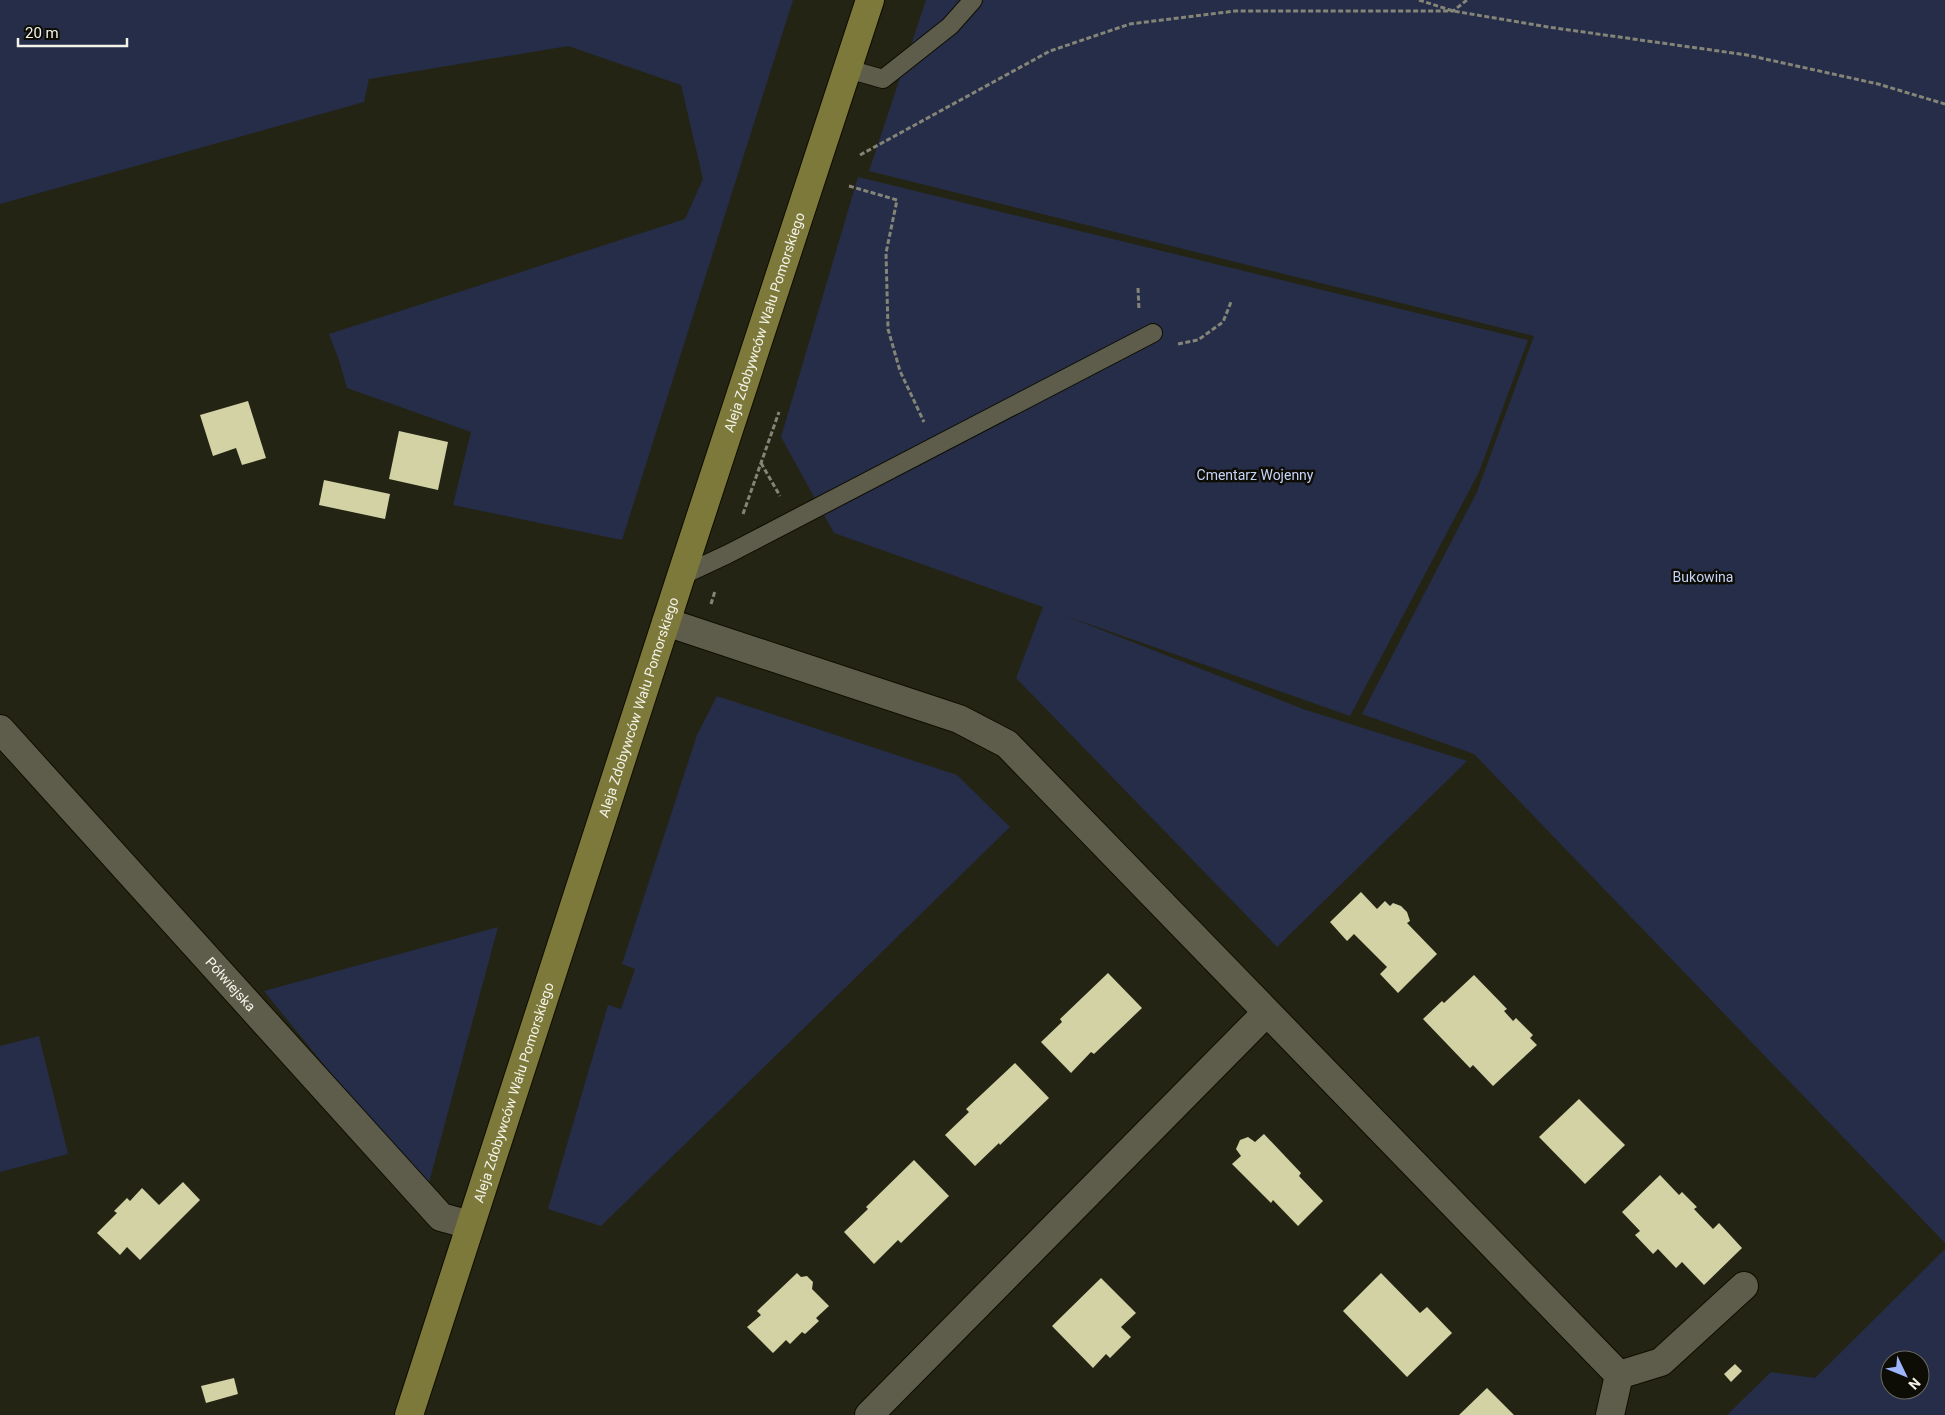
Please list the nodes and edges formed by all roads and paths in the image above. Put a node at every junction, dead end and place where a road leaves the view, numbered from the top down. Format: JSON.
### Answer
{"nodes":[{"id":1,"x":870,"y":0,"type":"edge"},
{"id":2,"x":973,"y":0,"type":"edge"},
{"id":3,"x":1419,"y":0,"type":"edge"},
{"id":4,"x":1467,"y":0,"type":"edge"},
{"id":5,"x":1453,"y":11,"type":"junction"},
{"id":6,"x":848,"y":69,"type":"junction"},
{"id":7,"x":1945,"y":104,"type":"edge"},
{"id":8,"x":860,"y":155,"type":"dead end"},
{"id":9,"x":849,"y":186,"type":"dead end"},
{"id":10,"x":1153,"y":333,"type":"dead end"},
{"id":11,"x":779,"y":412,"type":"dead end"},
{"id":12,"x":937,"y":446,"type":"junction"},
{"id":13,"x":761,"y":463,"type":"junction"},
{"id":14,"x":794,"y":520,"type":"junction"},
{"id":15,"x":728,"y":554,"type":"junction"},
{"id":16,"x":681,"y":576,"type":"junction"},
{"id":17,"x":666,"y":622,"type":"junction"},
{"id":18,"x":0,"y":729,"type":"edge"},
{"id":19,"x":1266,"y":1013,"type":"junction"},
{"id":20,"x":470,"y":1226,"type":"junction"},
{"id":21,"x":1744,"y":1286,"type":"dead end"},
{"id":22,"x":1619,"y":1376,"type":"junction"},
{"id":23,"x":409,"y":1415,"type":"edge"},
{"id":24,"x":869,"y":1415,"type":"edge"},
{"id":25,"x":1610,"y":1415,"type":"edge"}],
"edges":[{"from":1,"to":6,"type":"main road","name":"Aleja Zdobywców Wału Pomorskiego"},
{"from":2,"to":6,"type":"lane"},
{"from":3,"to":5,"type":"path"},
{"from":4,"to":5,"type":"path"},
{"from":5,"to":7,"type":"path"},
{"from":5,"to":8,"type":"path"},
{"from":6,"to":16,"type":"main road","name":"Aleja Zdobywców Wału Pomorskiego"},
{"from":9,"to":12,"type":"path"},
{"from":10,"to":12,"type":"lane"},
{"from":11,"to":13,"type":"path"},
{"from":12,"to":14,"type":"lane"},
{"from":13,"to":14,"type":"path"},
{"from":13,"to":15,"type":"path"},
{"from":14,"to":15,"type":"lane"},
{"from":15,"to":16,"type":"lane"},
{"from":16,"to":17,"type":"main road","name":"Aleja Zdobywców Wału Pomorskiego"},
{"from":17,"to":19,"type":"street"},
{"from":17,"to":20,"type":"main road","name":"Aleja Zdobywców Wału Pomorskiego"},
{"from":18,"to":20,"type":"street","name":"Półwiejska"},
{"from":19,"to":22,"type":"street"},
{"from":19,"to":24,"type":"street"},
{"from":20,"to":23,"type":"main road","name":"Aleja Zdobywców Wału Pomorskiego"},
{"from":21,"to":22,"type":"street"},
{"from":22,"to":25,"type":"street"}]}
